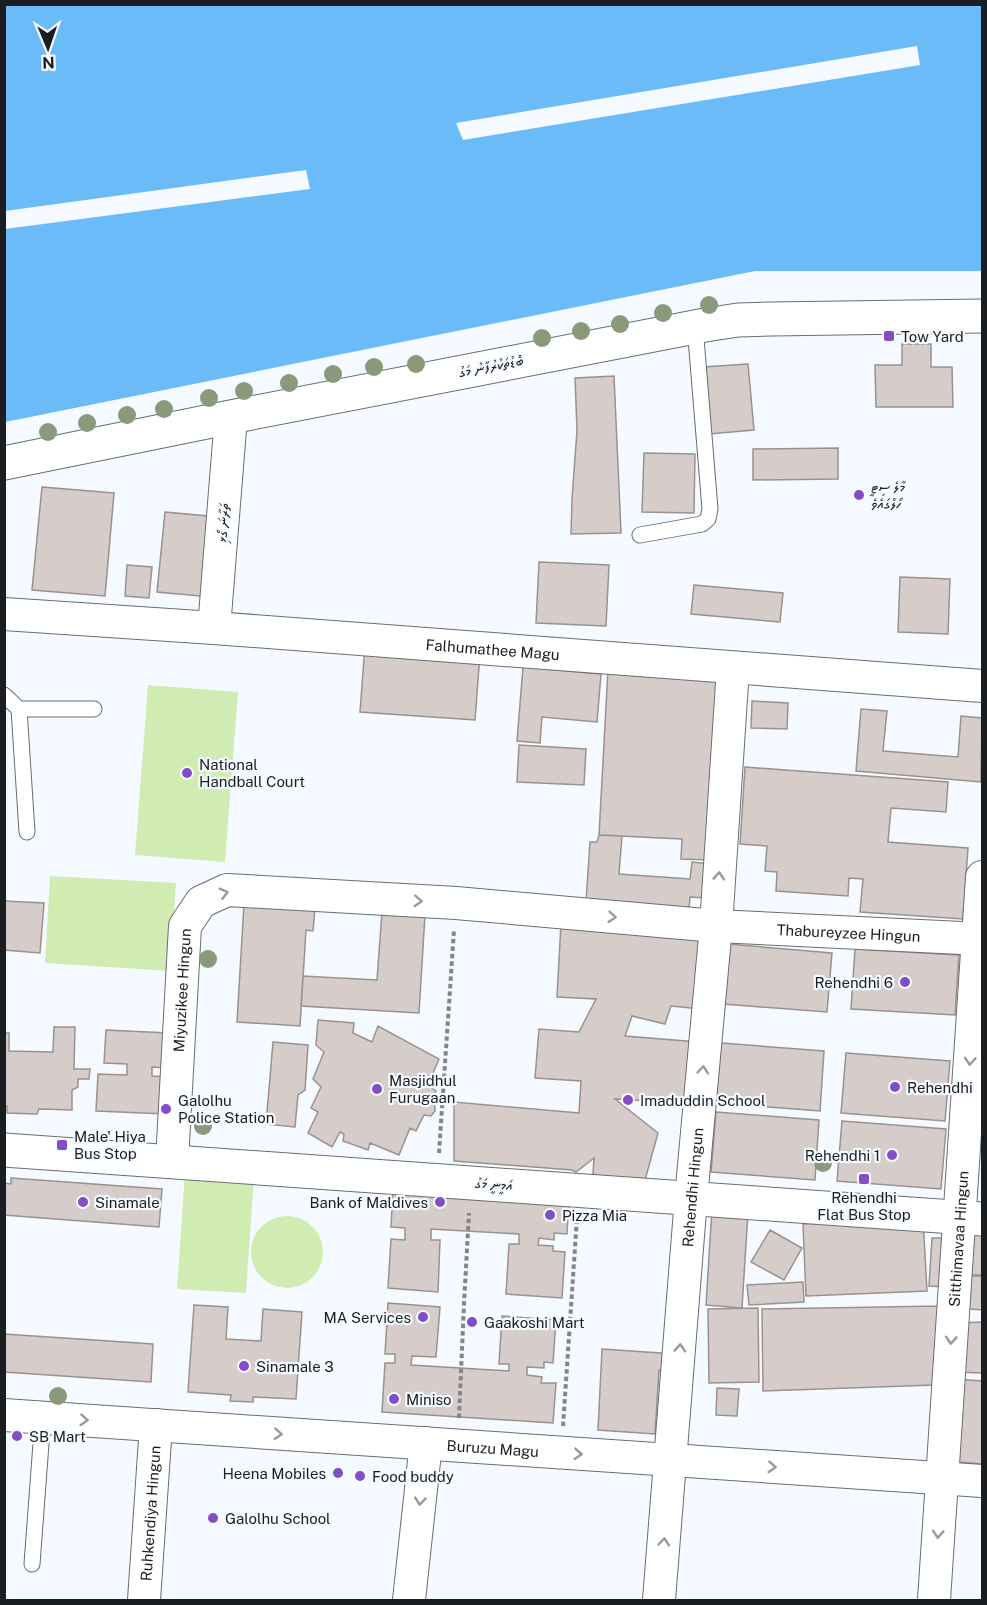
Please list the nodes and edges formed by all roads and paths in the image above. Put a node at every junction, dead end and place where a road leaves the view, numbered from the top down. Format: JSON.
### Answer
{"nodes":[{"id":1,"x":982,"y":316,"type":"edge"},
{"id":2,"x":695,"y":326,"type":"junction"},
{"id":3,"x":231,"y":417,"type":"junction"},
{"id":4,"x":4,"y":463,"type":"edge"},
{"id":5,"x":640,"y":536,"type":"dead end"},
{"id":6,"x":4,"y":614,"type":"edge"},
{"id":7,"x":214,"y":628,"type":"junction"},
{"id":8,"x":733,"y":668,"type":"junction"},
{"id":9,"x":982,"y":686,"type":"edge"},
{"id":10,"x":4,"y":695,"type":"edge"},
{"id":11,"x":19,"y":709,"type":"junction"},
{"id":12,"x":94,"y":709,"type":"dead end"},
{"id":13,"x":27,"y":832,"type":"dead end"},
{"id":14,"x":982,"y":877,"type":"edge"},
{"id":15,"x":456,"y":903,"type":"junction"},
{"id":16,"x":716,"y":926,"type":"junction"},
{"id":17,"x":980,"y":939,"type":"edge"},
{"id":18,"x":4,"y":1150,"type":"edge"},
{"id":19,"x":172,"y":1161,"type":"junction"},
{"id":20,"x":437,"y":1180,"type":"junction"},
{"id":21,"x":471,"y":1183,"type":"junction"},
{"id":22,"x":579,"y":1190,"type":"junction"},
{"id":23,"x":691,"y":1198,"type":"junction"},
{"id":24,"x":971,"y":1218,"type":"edge"},
{"id":25,"x":4,"y":1415,"type":"edge"},
{"id":26,"x":43,"y":1418,"type":"junction"},
{"id":27,"x":156,"y":1425,"type":"junction"},
{"id":28,"x":426,"y":1443,"type":"junction"},
{"id":29,"x":458,"y":1446,"type":"junction"},
{"id":30,"x":561,"y":1453,"type":"junction"},
{"id":31,"x":671,"y":1460,"type":"junction"},
{"id":32,"x":942,"y":1478,"type":"junction"},
{"id":33,"x":982,"y":1481,"type":"edge"},
{"id":34,"x":32,"y":1564,"type":"dead end"},
{"id":35,"x":144,"y":1600,"type":"edge"},
{"id":36,"x":409,"y":1600,"type":"edge"},
{"id":37,"x":659,"y":1600,"type":"edge"},
{"id":38,"x":934,"y":1600,"type":"edge"}],
"edges":[{"from":1,"to":2,"type":"main road","name":"ބޮޑުތަކުރުފާނު މަގު"},
{"from":2,"to":3,"type":"main road","name":"ބޮޑުތަކުރުފާނު މަގު"},
{"from":2,"to":5,"type":"lane"},
{"from":3,"to":4,"type":"main road","name":"ބޮޑުތަކުރުފާނު މަގު"},
{"from":3,"to":7,"type":"street","name":"ތަރާނަ ގޯޅި"},
{"from":6,"to":7,"type":"street","name":"Falhumathee Magu"},
{"from":7,"to":8,"type":"street","name":"Falhumathee Magu"},
{"from":8,"to":9,"type":"street","name":"Falhumathee Magu"},
{"from":16,"to":8,"type":"street","name":"Rehendhi Hingun","one_way":true},
{"from":10,"to":11,"type":"lane"},
{"from":11,"to":12,"type":"lane"},
{"from":11,"to":13,"type":"lane"},
{"from":14,"to":17,"type":"street","name":"Sitthimavaa Hingun"},
{"from":15,"to":16,"type":"street","name":"Miyuzikee Hingun","one_way":true},
{"from":19,"to":15,"type":"street","name":"Miyuzikee Hingun","one_way":true},
{"from":15,"to":20,"type":"path"},
{"from":16,"to":17,"type":"street","name":"Thabureyzee Hingun"},
{"from":23,"to":16,"type":"street","name":"Rehendhi Hingun","one_way":true},
{"from":17,"to":24,"type":"street","name":"Sitthimavaa Hingun","one_way":true},
{"from":18,"to":19,"type":"main road","name":"އަމީނީ މަގު"},
{"from":19,"to":20,"type":"main road","name":"އަމީނީ މަގު"},
{"from":20,"to":21,"type":"main road","name":"އަމީނީ މަގު"},
{"from":21,"to":22,"type":"main road","name":"އަމީނީ މަގު"},
{"from":21,"to":29,"type":"path"},
{"from":22,"to":23,"type":"main road","name":"އަމީނީ މަގު"},
{"from":22,"to":30,"type":"path"},
{"from":23,"to":24,"type":"main road","name":"އަމީނީ މަގު"},
{"from":31,"to":23,"type":"street","name":"Rehendhi Hingun","one_way":true},
{"from":24,"to":32,"type":"street","name":"Sitthimavaa Hingun","one_way":true},
{"from":25,"to":26,"type":"street","name":"Buruzu Magu"},
{"from":26,"to":27,"type":"street","name":"Buruzu Magu","one_way":true},
{"from":26,"to":34,"type":"lane"},
{"from":27,"to":28,"type":"street","name":"Buruzu Magu","one_way":true},
{"from":27,"to":35,"type":"street","name":"Ruhkendiya Hingun"},
{"from":28,"to":29,"type":"street","name":"Buruzu Magu"},
{"from":28,"to":36,"type":"street","one_way":true},
{"from":29,"to":30,"type":"street","name":"Buruzu Magu"},
{"from":30,"to":31,"type":"street","name":"Buruzu Magu","one_way":true},
{"from":31,"to":32,"type":"street","name":"Buruzu Magu","one_way":true},
{"from":37,"to":31,"type":"street","name":"Rehendhi Hingun","one_way":true},
{"from":32,"to":33,"type":"street","name":"Buruzu Magu"},
{"from":32,"to":38,"type":"street","name":"Sitthimavaa Hingun","one_way":true}]}
